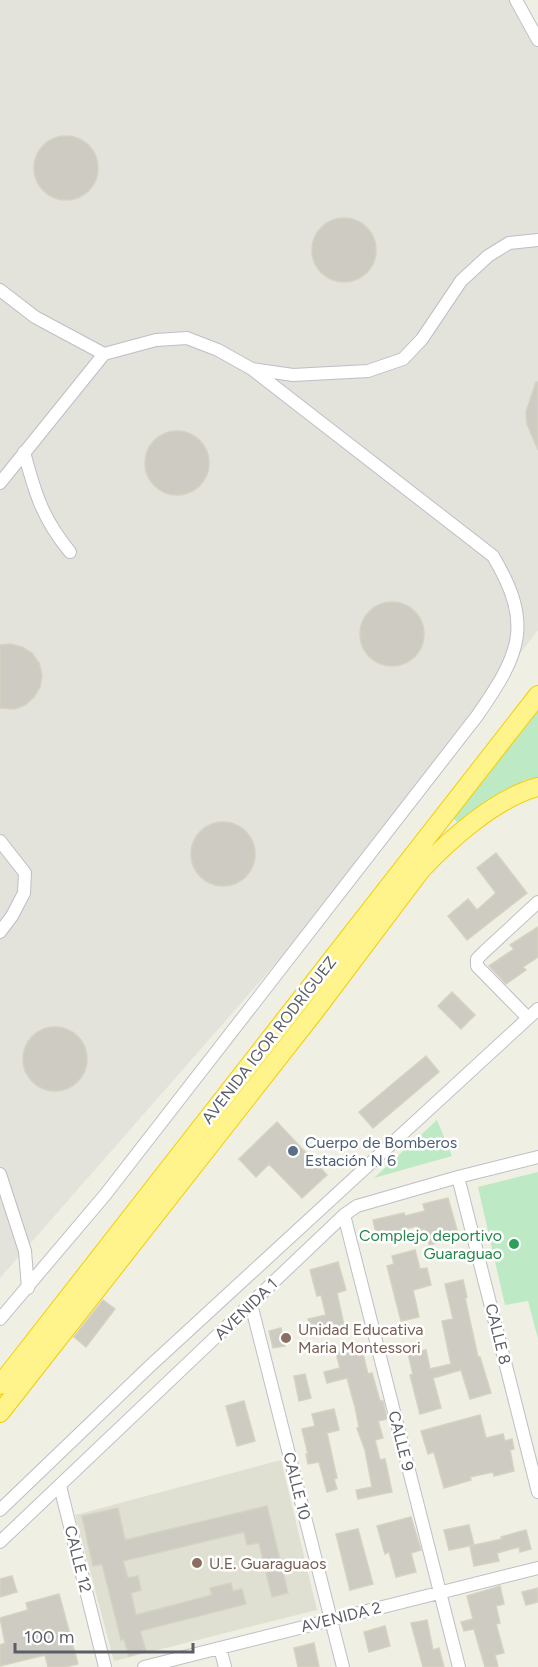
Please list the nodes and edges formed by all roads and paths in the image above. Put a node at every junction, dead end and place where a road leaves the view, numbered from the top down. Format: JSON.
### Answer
{"nodes":[{"id":1,"x":516,"y":0,"type":"edge"},
{"id":2,"x":538,"y":40,"type":"edge"},
{"id":3,"x":538,"y":240,"type":"edge"},
{"id":4,"x":1,"y":291,"type":"edge"},
{"id":5,"x":104,"y":354,"type":"junction"},
{"id":6,"x":252,"y":369,"type":"junction"},
{"id":7,"x":24,"y":452,"type":"junction"},
{"id":8,"x":0,"y":483,"type":"edge"},
{"id":9,"x":69,"y":552,"type":"dead end"},
{"id":10,"x":538,"y":695,"type":"edge"},
{"id":11,"x":538,"y":788,"type":"edge"},
{"id":12,"x":0,"y":841,"type":"edge"},
{"id":13,"x":538,"y":902,"type":"edge"},
{"id":14,"x":0,"y":932,"type":"edge"},
{"id":15,"x":538,"y":1010,"type":"edge"},
{"id":16,"x":528,"y":1018,"type":"junction"},
{"id":17,"x":538,"y":1157,"type":"edge"},
{"id":18,"x":0,"y":1174,"type":"edge"},
{"id":19,"x":458,"y":1177,"type":"junction"},
{"id":20,"x":344,"y":1215,"type":"junction"},
{"id":21,"x":28,"y":1288,"type":"junction"},
{"id":22,"x":251,"y":1304,"type":"junction"},
{"id":23,"x":0,"y":1319,"type":"edge"},
{"id":24,"x":0,"y":1385,"type":"edge"},
{"id":25,"x":0,"y":1413,"type":"edge"},
{"id":26,"x":60,"y":1486,"type":"junction"},
{"id":27,"x":538,"y":1492,"type":"edge"},
{"id":28,"x":0,"y":1510,"type":"edge"},
{"id":29,"x":0,"y":1542,"type":"edge"},
{"id":30,"x":538,"y":1568,"type":"edge"},
{"id":31,"x":440,"y":1592,"type":"junction"},
{"id":32,"x":331,"y":1620,"type":"junction"},
{"id":33,"x":220,"y":1648,"type":"junction"},
{"id":34,"x":105,"y":1667,"type":"edge"},
{"id":35,"x":144,"y":1667,"type":"edge"},
{"id":36,"x":225,"y":1667,"type":"edge"},
{"id":37,"x":343,"y":1667,"type":"edge"},
{"id":38,"x":459,"y":1667,"type":"edge"}],
"edges":[{"from":1,"to":2,"type":"street"},
{"from":3,"to":6,"type":"street"},
{"from":4,"to":5,"type":"street"},
{"from":5,"to":6,"type":"street"},
{"from":5,"to":7,"type":"street"},
{"from":6,"to":21,"type":"street"},
{"from":7,"to":8,"type":"street"},
{"from":7,"to":9,"type":"street"},
{"from":10,"to":24,"type":"highway","name":"AVENIDA IGOR RODRÍGUEZ"},
{"from":11,"to":25,"type":"highway","name":"AVENIDA IGOR RODRÍGUEZ"},
{"from":12,"to":14,"type":"street"},
{"from":13,"to":16,"type":"street"},
{"from":15,"to":16,"type":"street"},
{"from":16,"to":28,"type":"street"},
{"from":17,"to":19,"type":"street","name":"AVENIDA 1"},
{"from":18,"to":21,"type":"street"},
{"from":19,"to":20,"type":"street","name":"AVENIDA 1"},
{"from":19,"to":27,"type":"street","name":"CALLE 8"},
{"from":20,"to":22,"type":"street","name":"AVENIDA 1"},
{"from":20,"to":31,"type":"street","name":"CALLE 9"},
{"from":21,"to":23,"type":"street"},
{"from":22,"to":26,"type":"street","name":"AVENIDA 1"},
{"from":22,"to":32,"type":"street","name":"CALLE 10"},
{"from":26,"to":29,"type":"street","name":"AVENIDA 1"},
{"from":26,"to":34,"type":"street","name":"CALLE 12"},
{"from":30,"to":31,"type":"street","name":"AVENIDA 2"},
{"from":31,"to":32,"type":"street","name":"AVENIDA 2"},
{"from":31,"to":38,"type":"street","name":"CALLE 9"},
{"from":32,"to":33,"type":"street","name":"AVENIDA 2"},
{"from":32,"to":37,"type":"street","name":"CALLE 10"},
{"from":33,"to":35,"type":"street","name":"AVENIDA 2"},
{"from":33,"to":36,"type":"street"}]}
